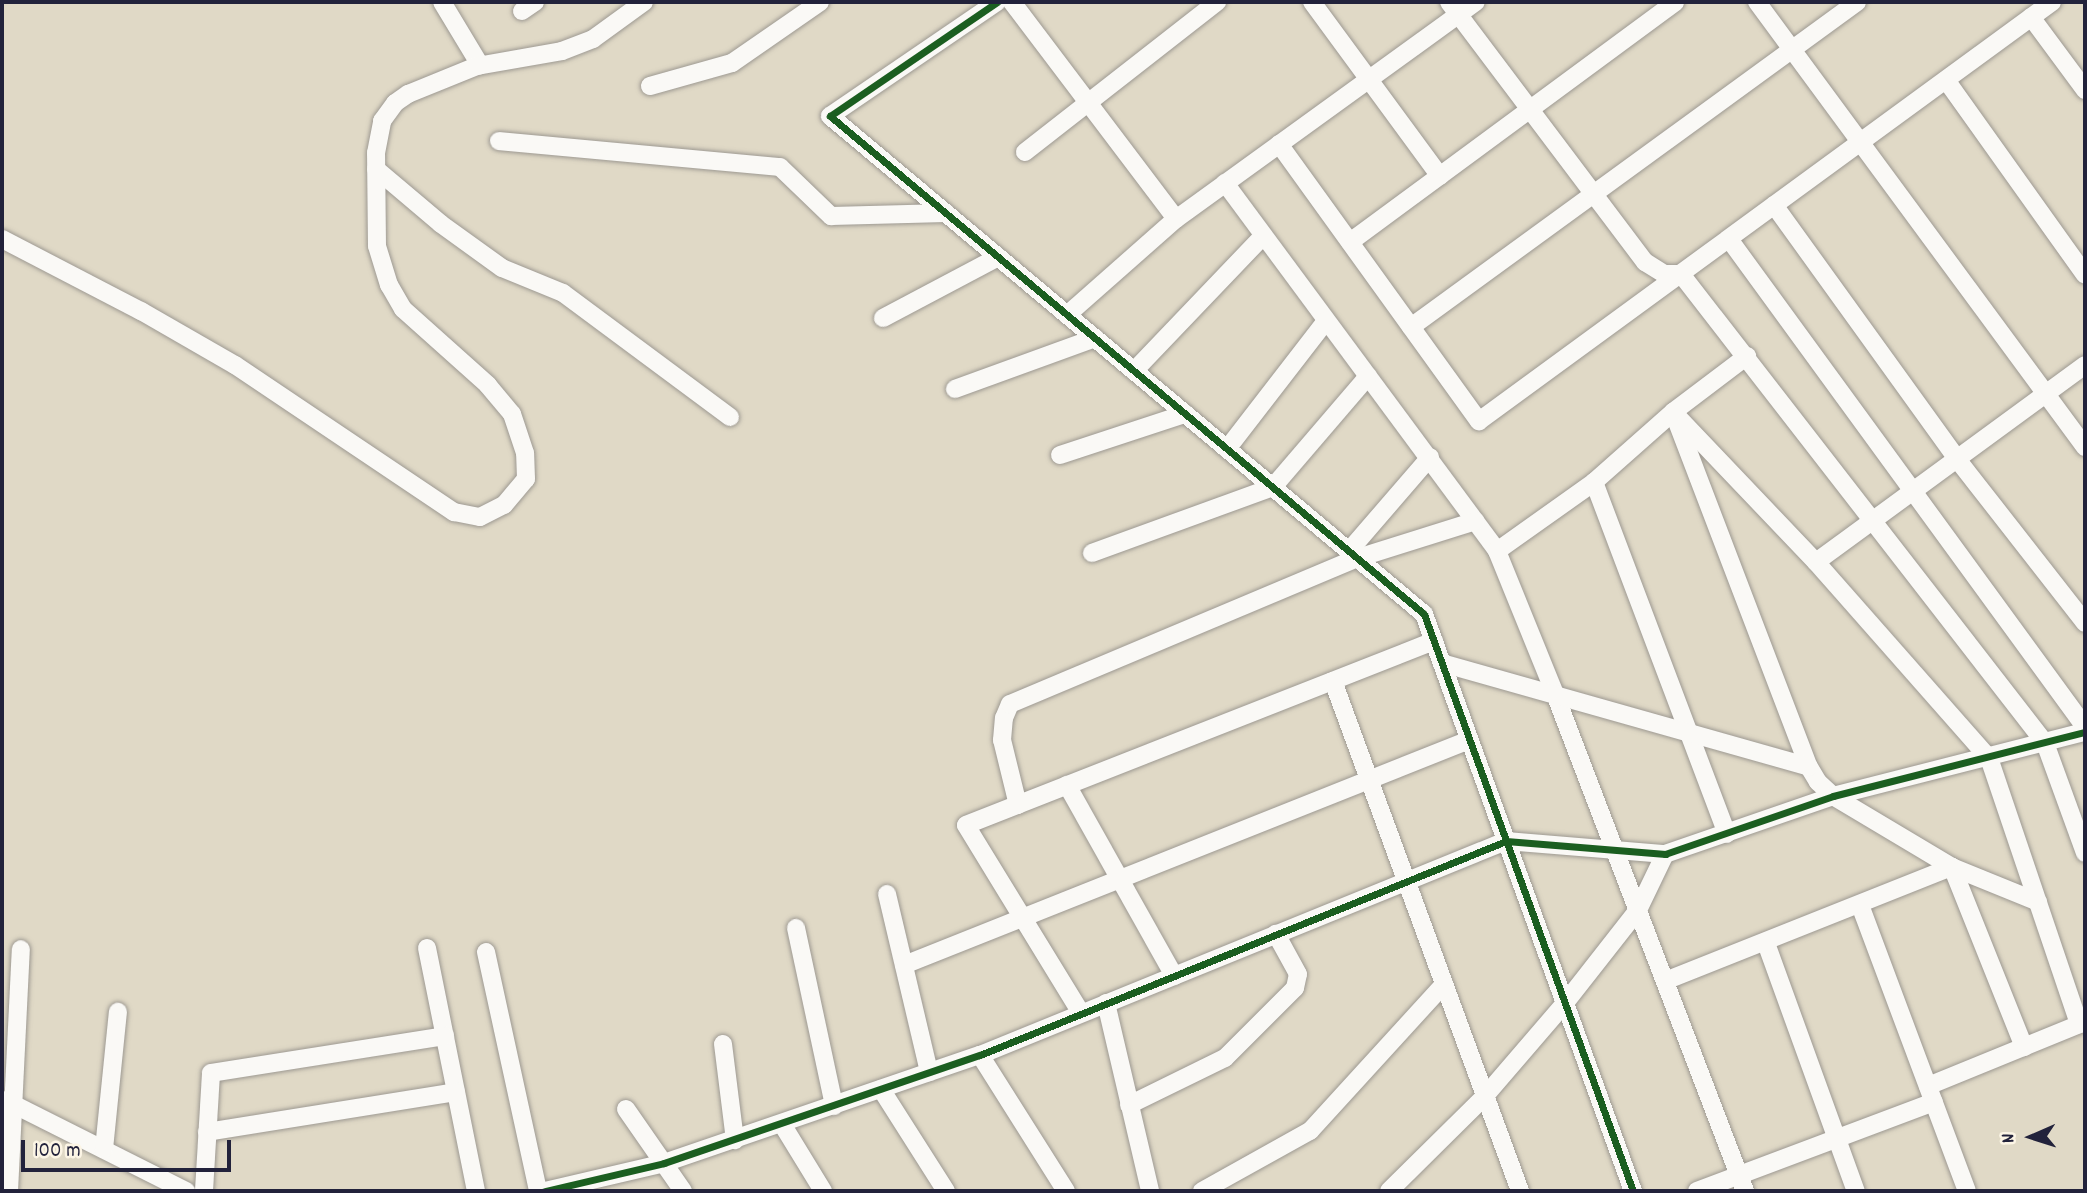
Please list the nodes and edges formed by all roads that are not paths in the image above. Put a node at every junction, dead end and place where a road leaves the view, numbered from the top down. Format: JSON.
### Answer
{"nodes":[{"id":1,"x":442,"y":2,"type":"edge"},
{"id":2,"x":644,"y":2,"type":"edge"},
{"id":3,"x":820,"y":2,"type":"edge"},
{"id":4,"x":997,"y":2,"type":"edge"},
{"id":5,"x":1012,"y":2,"type":"edge"},
{"id":6,"x":1217,"y":2,"type":"edge"},
{"id":7,"x":1312,"y":2,"type":"edge"},
{"id":8,"x":1476,"y":2,"type":"edge"},
{"id":9,"x":1675,"y":2,"type":"edge"},
{"id":10,"x":1757,"y":2,"type":"edge"},
{"id":11,"x":1857,"y":2,"type":"edge"},
{"id":12,"x":2052,"y":2,"type":"edge"},
{"id":13,"x":1454,"y":8,"type":"edge"},
{"id":14,"x":2032,"y":17,"type":"junction"},
{"id":15,"x":1792,"y":49,"type":"junction"},
{"id":16,"x":480,"y":65,"type":"junction"},
{"id":17,"x":1369,"y":79,"type":"junction"},
{"id":18,"x":1945,"y":80,"type":"junction"},
{"id":19,"x":650,"y":86,"type":"dead end"},
{"id":20,"x":2085,"y":90,"type":"edge"},
{"id":21,"x":1087,"y":101,"type":"junction"},
{"id":22,"x":1529,"y":110,"type":"junction"},
{"id":23,"x":499,"y":141,"type":"dead end"},
{"id":24,"x":1860,"y":142,"type":"junction"},
{"id":25,"x":1279,"y":144,"type":"junction"},
{"id":26,"x":1025,"y":152,"type":"dead end"},
{"id":27,"x":376,"y":169,"type":"junction"},
{"id":28,"x":1440,"y":176,"type":"junction"},
{"id":29,"x":1225,"y":183,"type":"junction"},
{"id":30,"x":1592,"y":194,"type":"junction"},
{"id":31,"x":1774,"y":205,"type":"junction"},
{"id":32,"x":946,"y":213,"type":"junction"},
{"id":33,"x":1176,"y":219,"type":"junction"},
{"id":34,"x":1262,"y":237,"type":"junction"},
{"id":35,"x":2,"y":239,"type":"edge"},
{"id":36,"x":1728,"y":239,"type":"junction"},
{"id":37,"x":1350,"y":242,"type":"junction"},
{"id":38,"x":998,"y":257,"type":"junction"},
{"id":39,"x":1681,"y":274,"type":"junction"},
{"id":40,"x":2085,"y":275,"type":"edge"},
{"id":41,"x":1067,"y":315,"type":"junction"},
{"id":42,"x":883,"y":318,"type":"dead end"},
{"id":43,"x":1326,"y":321,"type":"junction"},
{"id":44,"x":1411,"y":327,"type":"junction"},
{"id":45,"x":1094,"y":338,"type":"junction"},
{"id":46,"x":1747,"y":356,"type":"junction"},
{"id":47,"x":2085,"y":365,"type":"edge"},
{"id":48,"x":1134,"y":371,"type":"junction"},
{"id":49,"x":1368,"y":376,"type":"junction"},
{"id":50,"x":955,"y":389,"type":"dead end"},
{"id":51,"x":2046,"y":394,"type":"junction"},
{"id":52,"x":1673,"y":412,"type":"junction"},
{"id":53,"x":1185,"y":414,"type":"junction"},
{"id":54,"x":730,"y":416,"type":"dead end"},
{"id":55,"x":2085,"y":447,"type":"edge"},
{"id":56,"x":1227,"y":449,"type":"junction"},
{"id":57,"x":1060,"y":454,"type":"dead end"},
{"id":58,"x":1430,"y":457,"type":"junction"},
{"id":59,"x":1957,"y":459,"type":"junction"},
{"id":60,"x":1594,"y":482,"type":"junction"},
{"id":61,"x":1273,"y":487,"type":"junction"},
{"id":62,"x":1912,"y":492,"type":"junction"},
{"id":63,"x":1874,"y":520,"type":"junction"},
{"id":64,"x":1475,"y":521,"type":"junction"},
{"id":65,"x":1497,"y":551,"type":"junction"},
{"id":66,"x":1092,"y":553,"type":"dead end"},
{"id":67,"x":1353,"y":555,"type":"junction"},
{"id":68,"x":1816,"y":562,"type":"junction"},
{"id":69,"x":2085,"y":623,"type":"edge"},
{"id":70,"x":1434,"y":641,"type":"junction"},
{"id":71,"x":1442,"y":663,"type":"junction"},
{"id":72,"x":1334,"y":681,"type":"junction"},
{"id":73,"x":1555,"y":694,"type":"junction"},
{"id":74,"x":2085,"y":730,"type":"edge"},
{"id":75,"x":1688,"y":732,"type":"junction"},
{"id":76,"x":1469,"y":740,"type":"junction"},
{"id":77,"x":2045,"y":743,"type":"junction"},
{"id":78,"x":1989,"y":758,"type":"junction"},
{"id":79,"x":1809,"y":767,"type":"junction"},
{"id":80,"x":1369,"y":780,"type":"junction"},
{"id":81,"x":1067,"y":785,"type":"junction"},
{"id":82,"x":1833,"y":796,"type":"junction"},
{"id":83,"x":1018,"y":804,"type":"junction"},
{"id":84,"x":1727,"y":834,"type":"junction"},
{"id":85,"x":1506,"y":841,"type":"junction"},
{"id":86,"x":1615,"y":850,"type":"junction"},
{"id":87,"x":2085,"y":853,"type":"edge"},
{"id":88,"x":1665,"y":854,"type":"junction"},
{"id":89,"x":1952,"y":867,"type":"junction"},
{"id":90,"x":1119,"y":879,"type":"junction"},
{"id":91,"x":1407,"y":882,"type":"junction"},
{"id":92,"x":887,"y":894,"type":"dead end"},
{"id":93,"x":2038,"y":902,"type":"junction"},
{"id":94,"x":1860,"y":905,"type":"junction"},
{"id":95,"x":1638,"y":910,"type":"junction"},
{"id":96,"x":1023,"y":917,"type":"junction"},
{"id":97,"x":796,"y":928,"type":"dead end"},
{"id":98,"x":1276,"y":934,"type":"junction"},
{"id":99,"x":1766,"y":943,"type":"junction"},
{"id":100,"x":427,"y":948,"type":"dead end"},
{"id":101,"x":21,"y":949,"type":"dead end"},
{"id":102,"x":486,"y":952,"type":"dead end"},
{"id":103,"x":904,"y":965,"type":"junction"},
{"id":104,"x":1174,"y":976,"type":"junction"},
{"id":105,"x":1665,"y":981,"type":"junction"},
{"id":106,"x":1444,"y":984,"type":"junction"},
{"id":107,"x":1106,"y":1003,"type":"junction"},
{"id":108,"x":1565,"y":1003,"type":"junction"},
{"id":109,"x":118,"y":1012,"type":"dead end"},
{"id":110,"x":1081,"y":1013,"type":"junction"},
{"id":111,"x":2082,"y":1023,"type":"edge"},
{"id":112,"x":445,"y":1036,"type":"junction"},
{"id":113,"x":723,"y":1044,"type":"dead end"},
{"id":114,"x":2024,"y":1047,"type":"junction"},
{"id":115,"x":980,"y":1055,"type":"junction"},
{"id":116,"x":929,"y":1072,"type":"junction"},
{"id":117,"x":881,"y":1089,"type":"junction"},
{"id":118,"x":456,"y":1092,"type":"junction"},
{"id":119,"x":1931,"y":1094,"type":"junction"},
{"id":120,"x":1485,"y":1096,"type":"junction"},
{"id":121,"x":8,"y":1100,"type":"edge"},
{"id":122,"x":1129,"y":1105,"type":"junction"},
{"id":123,"x":834,"y":1106,"type":"junction"},
{"id":124,"x":626,"y":1109,"type":"dead end"},
{"id":125,"x":782,"y":1124,"type":"junction"},
{"id":126,"x":207,"y":1132,"type":"junction"},
{"id":127,"x":1837,"y":1139,"type":"junction"},
{"id":128,"x":735,"y":1140,"type":"junction"},
{"id":129,"x":104,"y":1149,"type":"junction"},
{"id":130,"x":664,"y":1163,"type":"junction"},
{"id":131,"x":1742,"y":1183,"type":"edge"},
{"id":132,"x":566,"y":1189,"type":"edge"},
{"id":133,"x":9,"y":1191,"type":"edge"},
{"id":134,"x":186,"y":1191,"type":"edge"},
{"id":135,"x":204,"y":1191,"type":"edge"},
{"id":136,"x":477,"y":1191,"type":"edge"},
{"id":137,"x":538,"y":1191,"type":"edge"},
{"id":138,"x":545,"y":1191,"type":"edge"},
{"id":139,"x":683,"y":1191,"type":"edge"},
{"id":140,"x":823,"y":1191,"type":"edge"},
{"id":141,"x":946,"y":1191,"type":"edge"},
{"id":142,"x":1066,"y":1191,"type":"edge"},
{"id":143,"x":1150,"y":1191,"type":"edge"},
{"id":144,"x":1202,"y":1191,"type":"edge"},
{"id":145,"x":1389,"y":1191,"type":"edge"},
{"id":146,"x":1520,"y":1191,"type":"edge"},
{"id":147,"x":1633,"y":1191,"type":"edge"},
{"id":148,"x":1697,"y":1191,"type":"edge"},
{"id":149,"x":1856,"y":1191,"type":"edge"},
{"id":150,"x":1967,"y":1191,"type":"edge"}],
"edges":[{"from":1,"to":16,"type":"street"},
{"from":2,"to":16,"type":"street"},
{"from":3,"to":19,"type":"street"},
{"from":4,"to":32,"type":"street"},
{"from":5,"to":21,"type":"street"},
{"from":6,"to":21,"type":"street"},
{"from":7,"to":17,"type":"street"},
{"from":8,"to":13,"type":"street"},
{"from":9,"to":22,"type":"street"},
{"from":10,"to":15,"type":"street"},
{"from":11,"to":15,"type":"street"},
{"from":12,"to":14,"type":"street"},
{"from":13,"to":17,"type":"street"},
{"from":13,"to":22,"type":"street"},
{"from":14,"to":18,"type":"street"},
{"from":14,"to":20,"type":"street"},
{"from":15,"to":24,"type":"street"},
{"from":15,"to":30,"type":"street"},
{"from":16,"to":27,"type":"street"},
{"from":17,"to":25,"type":"street"},
{"from":17,"to":28,"type":"street"},
{"from":18,"to":24,"type":"street"},
{"from":18,"to":40,"type":"street"},
{"from":21,"to":26,"type":"street"},
{"from":21,"to":33,"type":"street"},
{"from":22,"to":28,"type":"street"},
{"from":22,"to":30,"type":"street"},
{"from":23,"to":32,"type":"street"},
{"from":24,"to":31,"type":"street"},
{"from":24,"to":51,"type":"street"},
{"from":25,"to":29,"type":"street"},
{"from":25,"to":37,"type":"street"},
{"from":27,"to":35,"type":"street"},
{"from":27,"to":54,"type":"street"},
{"from":28,"to":37,"type":"street"},
{"from":29,"to":33,"type":"street"},
{"from":29,"to":34,"type":"street"},
{"from":30,"to":39,"type":"street"},
{"from":30,"to":44,"type":"street"},
{"from":31,"to":36,"type":"street"},
{"from":31,"to":59,"type":"street"},
{"from":32,"to":38,"type":"street"},
{"from":33,"to":41,"type":"street"},
{"from":34,"to":43,"type":"street"},
{"from":34,"to":48,"type":"street"},
{"from":36,"to":39,"type":"street"},
{"from":36,"to":62,"type":"street"},
{"from":37,"to":44,"type":"street"},
{"from":38,"to":41,"type":"street"},
{"from":38,"to":42,"type":"street"},
{"from":39,"to":44,"type":"street"},
{"from":39,"to":46,"type":"street"},
{"from":41,"to":45,"type":"street"},
{"from":43,"to":49,"type":"street"},
{"from":43,"to":56,"type":"street"},
{"from":45,"to":48,"type":"street"},
{"from":45,"to":50,"type":"street"},
{"from":46,"to":52,"type":"street"},
{"from":46,"to":63,"type":"street"},
{"from":47,"to":51,"type":"street"},
{"from":48,"to":53,"type":"street"},
{"from":49,"to":58,"type":"street"},
{"from":49,"to":61,"type":"street"},
{"from":51,"to":55,"type":"street"},
{"from":51,"to":59,"type":"street"},
{"from":52,"to":60,"type":"street"},
{"from":52,"to":68,"type":"street"},
{"from":52,"to":79,"type":"street"},
{"from":53,"to":56,"type":"street"},
{"from":53,"to":57,"type":"street"},
{"from":56,"to":61,"type":"street"},
{"from":58,"to":64,"type":"street"},
{"from":58,"to":67,"type":"street"},
{"from":59,"to":62,"type":"street"},
{"from":59,"to":69,"type":"street"},
{"from":60,"to":65,"type":"street"},
{"from":60,"to":75,"type":"street"},
{"from":61,"to":66,"type":"street"},
{"from":61,"to":67,"type":"street"},
{"from":62,"to":63,"type":"street"},
{"from":62,"to":74,"type":"street"},
{"from":63,"to":68,"type":"street"},
{"from":63,"to":77,"type":"street"},
{"from":64,"to":65,"type":"street"},
{"from":64,"to":67,"type":"street"},
{"from":65,"to":73,"type":"street"},
{"from":67,"to":70,"type":"street"},
{"from":67,"to":83,"type":"street"},
{"from":68,"to":78,"type":"street"},
{"from":70,"to":71,"type":"street"},
{"from":70,"to":72,"type":"street"},
{"from":71,"to":73,"type":"street"},
{"from":71,"to":76,"type":"street"},
{"from":72,"to":80,"type":"street"},
{"from":72,"to":81,"type":"street"},
{"from":73,"to":75,"type":"street"},
{"from":73,"to":86,"type":"street"},
{"from":74,"to":77,"type":"street"},
{"from":75,"to":79,"type":"street"},
{"from":75,"to":84,"type":"street"},
{"from":76,"to":80,"type":"street"},
{"from":76,"to":85,"type":"street"},
{"from":77,"to":78,"type":"street"},
{"from":77,"to":87,"type":"street"},
{"from":78,"to":82,"type":"street"},
{"from":78,"to":93,"type":"street"},
{"from":79,"to":82,"type":"street"},
{"from":80,"to":90,"type":"street"},
{"from":80,"to":91,"type":"street"},
{"from":81,"to":83,"type":"street"},
{"from":81,"to":90,"type":"street"},
{"from":82,"to":84,"type":"street"},
{"from":82,"to":89,"type":"street"},
{"from":83,"to":96,"type":"street"},
{"from":84,"to":88,"type":"street"},
{"from":85,"to":86,"type":"street"},
{"from":85,"to":91,"type":"street"},
{"from":85,"to":108,"type":"street"},
{"from":86,"to":88,"type":"street"},
{"from":86,"to":95,"type":"street"},
{"from":88,"to":95,"type":"street"},
{"from":89,"to":93,"type":"street"},
{"from":89,"to":94,"type":"street"},
{"from":89,"to":114,"type":"street"},
{"from":90,"to":96,"type":"street"},
{"from":90,"to":104,"type":"street"},
{"from":91,"to":98,"type":"street"},
{"from":91,"to":106,"type":"street"},
{"from":92,"to":103,"type":"street"},
{"from":93,"to":111,"type":"street"},
{"from":94,"to":99,"type":"street"},
{"from":94,"to":119,"type":"street"},
{"from":95,"to":105,"type":"street"},
{"from":95,"to":108,"type":"street"},
{"from":96,"to":103,"type":"street"},
{"from":96,"to":110,"type":"street"},
{"from":97,"to":123,"type":"street"},
{"from":98,"to":104,"type":"street"},
{"from":98,"to":122,"type":"street"},
{"from":99,"to":105,"type":"street"},
{"from":99,"to":127,"type":"street"},
{"from":100,"to":112,"type":"street"},
{"from":101,"to":121,"type":"street"},
{"from":102,"to":137,"type":"street"},
{"from":103,"to":116,"type":"street"},
{"from":104,"to":107,"type":"street"},
{"from":105,"to":131,"type":"street"},
{"from":106,"to":120,"type":"street"},
{"from":106,"to":144,"type":"street"},
{"from":107,"to":110,"type":"street"},
{"from":107,"to":122,"type":"street"},
{"from":108,"to":120,"type":"street"},
{"from":108,"to":147,"type":"street"},
{"from":109,"to":129,"type":"street"},
{"from":110,"to":115,"type":"street"},
{"from":111,"to":114,"type":"street"},
{"from":112,"to":118,"type":"street"},
{"from":112,"to":126,"type":"street"},
{"from":113,"to":128,"type":"street"},
{"from":114,"to":119,"type":"street"},
{"from":115,"to":116,"type":"street"},
{"from":115,"to":142,"type":"street"},
{"from":116,"to":117,"type":"street"},
{"from":117,"to":123,"type":"street"},
{"from":117,"to":141,"type":"street"},
{"from":118,"to":126,"type":"street"},
{"from":118,"to":136,"type":"street"},
{"from":119,"to":127,"type":"street"},
{"from":119,"to":150,"type":"street"},
{"from":120,"to":145,"type":"street"},
{"from":120,"to":146,"type":"street"},
{"from":121,"to":129,"type":"street"},
{"from":121,"to":133,"type":"street"},
{"from":122,"to":143,"type":"street"},
{"from":123,"to":125,"type":"street"},
{"from":124,"to":130,"type":"street"},
{"from":125,"to":128,"type":"street"},
{"from":125,"to":140,"type":"street"},
{"from":126,"to":135,"type":"street"},
{"from":127,"to":131,"type":"street"},
{"from":127,"to":149,"type":"street"},
{"from":128,"to":130,"type":"street"},
{"from":129,"to":134,"type":"street"},
{"from":130,"to":132,"type":"street"},
{"from":130,"to":139,"type":"street"},
{"from":131,"to":148,"type":"street"},
{"from":132,"to":138,"type":"street"}]}
